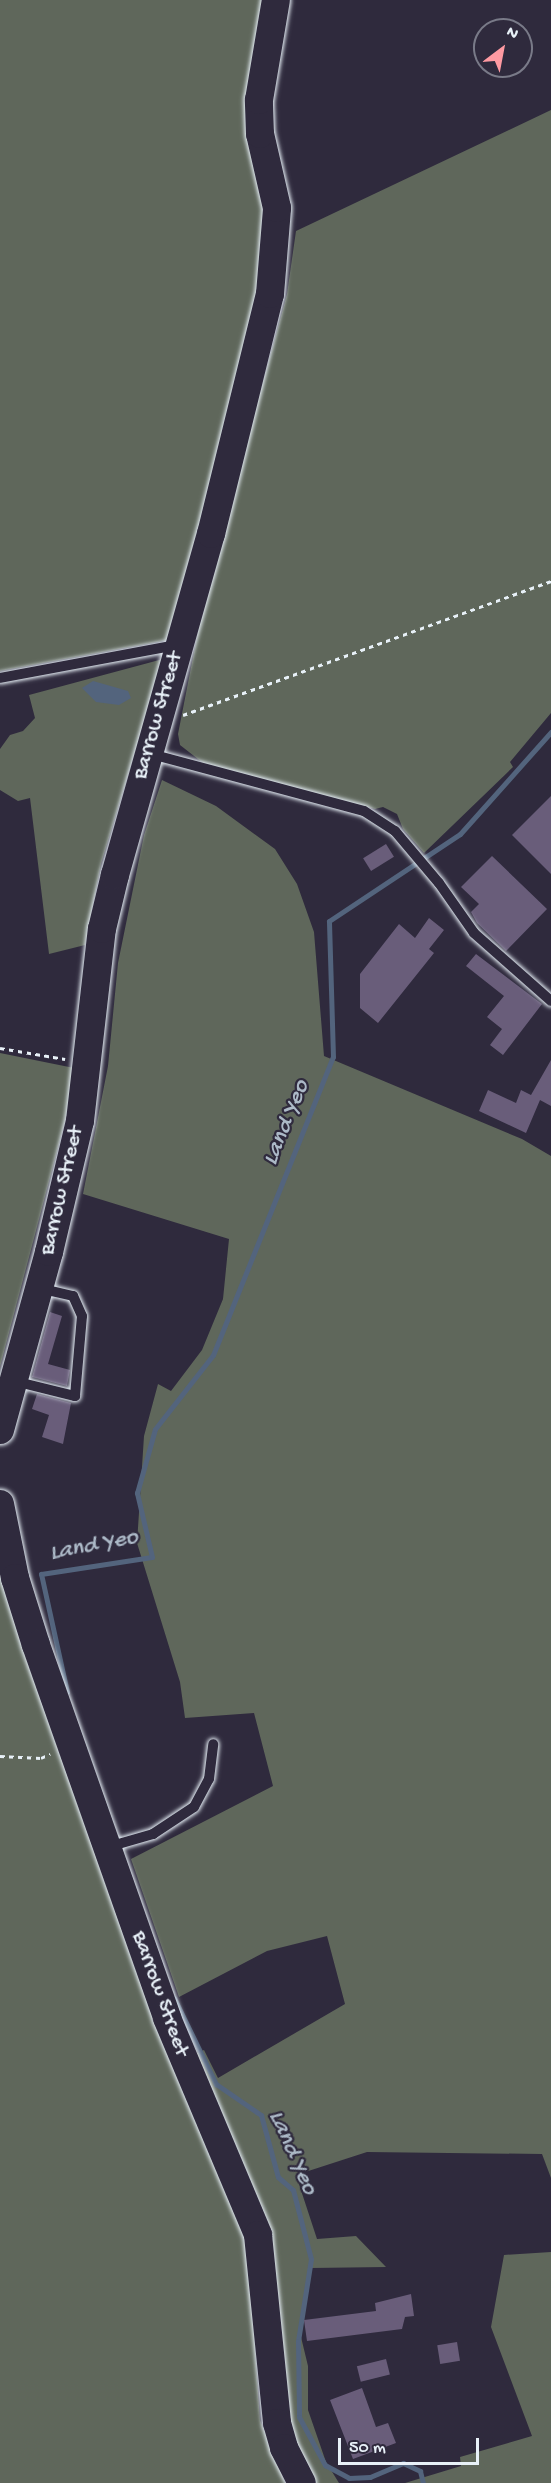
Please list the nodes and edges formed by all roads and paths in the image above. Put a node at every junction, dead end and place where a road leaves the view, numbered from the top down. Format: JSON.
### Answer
{"nodes":[{"id":1,"x":276,"y":0,"type":"edge"},
{"id":2,"x":551,"y":581,"type":"edge"},
{"id":3,"x":180,"y":644,"type":"junction"},
{"id":4,"x":0,"y":678,"type":"edge"},
{"id":5,"x":160,"y":711,"type":"junction"},
{"id":6,"x":148,"y":753,"type":"junction"},
{"id":7,"x":551,"y":1001,"type":"edge"},
{"id":8,"x":0,"y":1048,"type":"edge"},
{"id":9,"x":87,"y":1063,"type":"junction"},
{"id":10,"x":39,"y":1288,"type":"junction"},
{"id":11,"x":11,"y":1380,"type":"junction"},
{"id":12,"x":0,"y":1430,"type":"edge"},
{"id":13,"x":0,"y":1504,"type":"edge"},
{"id":14,"x":213,"y":1744,"type":"dead end"},
{"id":15,"x":71,"y":1745,"type":"junction"},
{"id":16,"x":0,"y":1756,"type":"edge"},
{"id":17,"x":108,"y":1847,"type":"junction"},
{"id":18,"x":302,"y":2483,"type":"edge"}],
"edges":[{"from":1,"to":3,"type":"main road","name":"Barrow Street"},
{"from":2,"to":5,"type":"path"},
{"from":3,"to":4,"type":"lane"},
{"from":3,"to":5,"type":"main road","name":"Barrow Street"},
{"from":5,"to":6,"type":"main road","name":"Barrow Street"},
{"from":6,"to":7,"type":"lane"},
{"from":6,"to":9,"type":"main road","name":"Barrow Street"},
{"from":8,"to":9,"type":"path"},
{"from":9,"to":10,"type":"main road","name":"Barrow Street"},
{"from":10,"to":11,"type":"main road","name":"Barrow Street"},
{"from":10,"to":11,"type":"lane"},
{"from":11,"to":12,"type":"main road","name":"Barrow Street"},
{"from":13,"to":15,"type":"main road","name":"Barrow Street"},
{"from":14,"to":17,"type":"lane"},
{"from":15,"to":16,"type":"path"},
{"from":15,"to":17,"type":"main road","name":"Barrow Street"},
{"from":17,"to":18,"type":"main road","name":"Barrow Street"}]}
